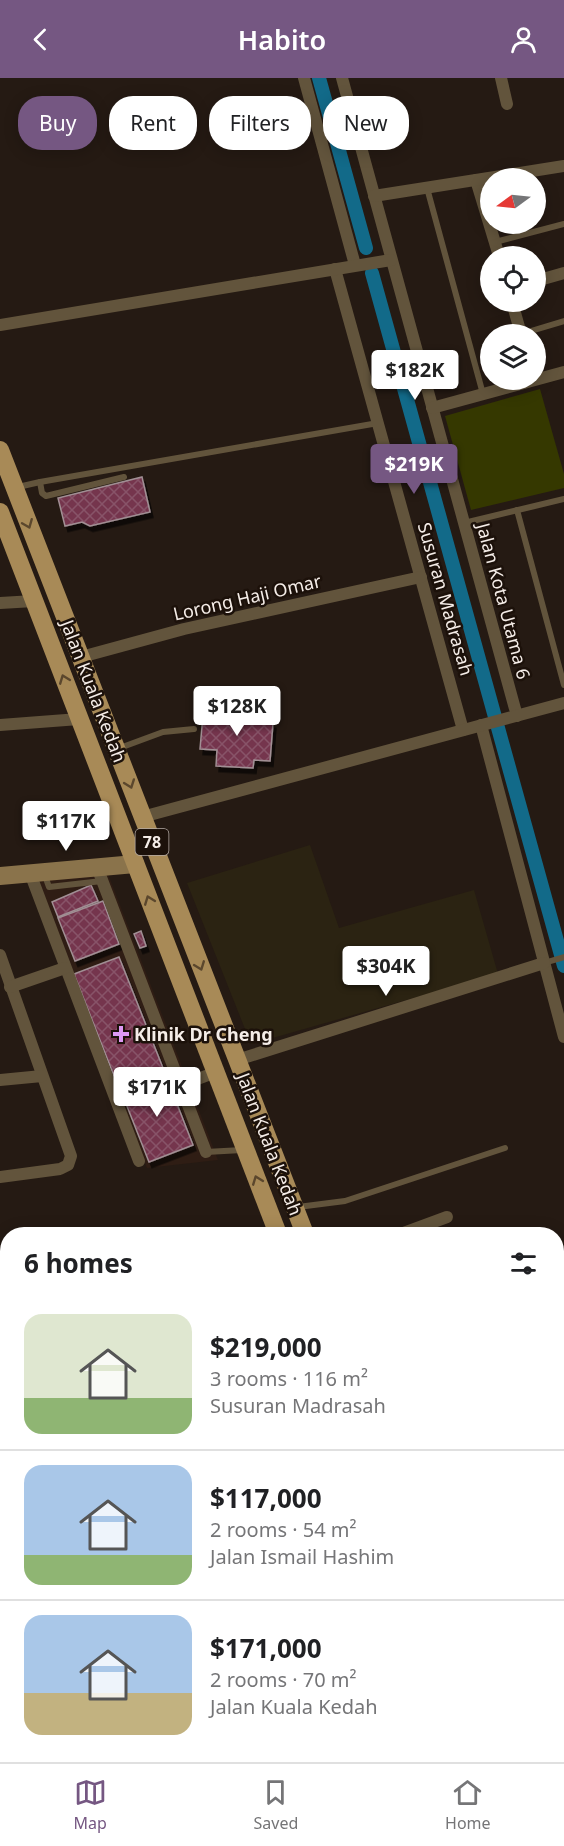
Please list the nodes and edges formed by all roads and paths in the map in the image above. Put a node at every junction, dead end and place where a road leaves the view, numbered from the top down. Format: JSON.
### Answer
{"nodes":[{"id":1,"x":304,"y":78,"type":"edge"},
{"id":2,"x":342,"y":78,"type":"edge"},
{"id":3,"x":501,"y":78,"type":"edge"},
{"id":4,"x":507,"y":104,"type":"dead end"},
{"id":5,"x":564,"y":166,"type":"edge"},
{"id":6,"x":476,"y":180,"type":"junction"},
{"id":7,"x":427,"y":188,"type":"junction"},
{"id":8,"x":374,"y":196,"type":"junction"},
{"id":9,"x":564,"y":224,"type":"edge"},
{"id":10,"x":495,"y":243,"type":"junction"},
{"id":11,"x":496,"y":246,"type":"edge"},
{"id":12,"x":391,"y":260,"type":"junction"},
{"id":13,"x":355,"y":265,"type":"junction"},
{"id":14,"x":335,"y":269,"type":"junction"},
{"id":15,"x":564,"y":273,"type":"edge"},
{"id":16,"x":546,"y":278,"type":"edge"},
{"id":17,"x":564,"y":321,"type":"edge"},
{"id":18,"x":0,"y":325,"type":"edge"},
{"id":19,"x":546,"y":326,"type":"edge"},
{"id":20,"x":564,"y":372,"type":"edge"},
{"id":21,"x":546,"y":377,"type":"edge"},
{"id":22,"x":498,"y":390,"type":"edge"},
{"id":23,"x":483,"y":394,"type":"junction"},
{"id":24,"x":432,"y":408,"type":"junction"},
{"id":25,"x":378,"y":423,"type":"junction"},
{"id":26,"x":0,"y":450,"type":"edge"},
{"id":27,"x":124,"y":477,"type":"dead end"},
{"id":28,"x":40,"y":482,"type":"junction"},
{"id":29,"x":14,"y":488,"type":"junction"},
{"id":30,"x":564,"y":499,"type":"edge"},
{"id":31,"x":517,"y":510,"type":"junction"},
{"id":32,"x":0,"y":512,"type":"edge"},
{"id":33,"x":464,"y":523,"type":"junction"},
{"id":34,"x":421,"y":577,"type":"junction"},
{"id":35,"x":34,"y":601,"type":"junction"},
{"id":36,"x":0,"y":603,"type":"edge"},
{"id":37,"x":81,"y":657,"type":"junction"},
{"id":38,"x":564,"y":685,"type":"edge"},
{"id":39,"x":564,"y":703,"type":"edge"},
{"id":40,"x":512,"y":717,"type":"junction"},
{"id":41,"x":79,"y":719,"type":"junction"},
{"id":42,"x":486,"y":724,"type":"junction"},
{"id":43,"x":0,"y":725,"type":"edge"},
{"id":44,"x":194,"y":729,"type":"dead end"},
{"id":45,"x":464,"y":730,"type":"junction"},
{"id":46,"x":117,"y":749,"type":"junction"},
{"id":47,"x":142,"y":817,"type":"junction"},
{"id":48,"x":135,"y":864,"type":"junction"},
{"id":49,"x":37,"y":872,"type":"junction"},
{"id":50,"x":100,"y":874,"type":"junction"},
{"id":51,"x":0,"y":876,"type":"edge"},
{"id":52,"x":0,"y":955,"type":"edge"},
{"id":53,"x":555,"y":960,"type":"edge"},
{"id":54,"x":65,"y":968,"type":"junction"},
{"id":55,"x":6,"y":980,"type":"edge"},
{"id":56,"x":564,"y":1037,"type":"edge"},
{"id":57,"x":237,"y":1060,"type":"junction"},
{"id":58,"x":216,"y":1072,"type":"junction"},
{"id":59,"x":42,"y":1076,"type":"junction"},
{"id":60,"x":0,"y":1080,"type":"edge"},
{"id":61,"x":182,"y":1085,"type":"junction"},
{"id":62,"x":505,"y":1148,"type":"dead end"},
{"id":63,"x":246,"y":1150,"type":"junction"},
{"id":64,"x":206,"y":1152,"type":"joint"},
{"id":65,"x":139,"y":1161,"type":"dead end"},
{"id":66,"x":0,"y":1177,"type":"edge"},
{"id":67,"x":295,"y":1208,"type":"junction"},
{"id":68,"x":447,"y":1217,"type":"dead end"},
{"id":69,"x":275,"y":1227,"type":"edge"},
{"id":70,"x":302,"y":1227,"type":"edge"},
{"id":71,"x":420,"y":1227,"type":"edge"}],
"edges":[{"from":1,"to":13,"type":"street"},
{"from":2,"to":8,"type":"street","name":"Jalan Kota Utama 6"},
{"from":3,"to":4,"type":"street"},
{"from":5,"to":6,"type":"street"},
{"from":6,"to":7,"type":"street"},
{"from":6,"to":10,"type":"street"},
{"from":7,"to":8,"type":"street"},
{"from":7,"to":23,"type":"lane"},
{"from":8,"to":12,"type":"street","name":"Jalan Kota Utama 6"},
{"from":9,"to":10,"type":"lane"},
{"from":10,"to":11,"type":"street"},
{"from":12,"to":13,"type":"street"},
{"from":12,"to":24,"type":"street","name":"Jalan Kota Utama 6"},
{"from":13,"to":14,"type":"street"},
{"from":14,"to":18,"type":"street"},
{"from":14,"to":25,"type":"street","name":"Susuran Madrasah"},
{"from":15,"to":16,"type":"street"},
{"from":17,"to":19,"type":"lane"},
{"from":20,"to":21,"type":"street"},
{"from":22,"to":23,"type":"street"},
{"from":23,"to":24,"type":"street"},
{"from":24,"to":33,"type":"street","name":"Jalan Kota Utama 6"},
{"from":25,"to":28,"type":"lane"},
{"from":25,"to":34,"type":"street","name":"Susuran Madrasah"},
{"from":26,"to":29,"type":"main road","name":"Jalan Kuala Kedah","number":"78"},
{"from":27,"to":28,"type":"lane"},
{"from":28,"to":29,"type":"lane"},
{"from":29,"to":37,"type":"main road","name":"Jalan Kuala Kedah","number":"78","one_way":true},
{"from":30,"to":31,"type":"lane"},
{"from":31,"to":33,"type":"lane"},
{"from":31,"to":38,"type":"lane"},
{"from":32,"to":35,"type":"main road","name":"Jalan Kuala Kedah","number":"78"},
{"from":33,"to":40,"type":"street","name":"Jalan Kota Utama 6"},
{"from":34,"to":37,"type":"street","name":"Lorong Haji Omar"},
{"from":34,"to":45,"type":"street","name":"Susuran Madrasah"},
{"from":35,"to":36,"type":"street"},
{"from":41,"to":35,"type":"main road","name":"Jalan Kuala Kedah","number":"78","one_way":true},
{"from":37,"to":46,"type":"main road","name":"Jalan Kuala Kedah","number":"78"},
{"from":39,"to":40,"type":"street"},
{"from":40,"to":42,"type":"street"},
{"from":41,"to":43,"type":"street"},
{"from":41,"to":48,"type":"main road","name":"Jalan Kuala Kedah","number":"78"},
{"from":42,"to":45,"type":"street"},
{"from":42,"to":53,"type":"street"},
{"from":44,"to":46,"type":"lane"},
{"from":45,"to":47,"type":"street"},
{"from":46,"to":47,"type":"main road","name":"Jalan Kuala Kedah","number":"78","one_way":true},
{"from":47,"to":57,"type":"main road","name":"Jalan Kuala Kedah","number":"78","one_way":true},
{"from":48,"to":50,"type":"street"},
{"from":58,"to":48,"type":"main road","name":"Jalan Kuala Kedah","number":"78","one_way":true},
{"from":49,"to":50,"type":"street"},
{"from":49,"to":51,"type":"street"},
{"from":49,"to":54,"type":"street"},
{"from":50,"to":61,"type":"street"},
{"from":52,"to":55,"type":"street"},
{"from":53,"to":56,"type":"street"},
{"from":53,"to":57,"type":"street"},
{"from":54,"to":55,"type":"street"},
{"from":54,"to":65,"type":"street"},
{"from":55,"to":59,"type":"street"},
{"from":57,"to":67,"type":"main road","name":"Jalan Kuala Kedah","number":"78"},
{"from":58,"to":61,"type":"street"},
{"from":58,"to":63,"type":"main road","name":"Jalan Kuala Kedah","number":"78"},
{"from":59,"to":60,"type":"street"},
{"from":59,"to":66,"type":"street"},
{"from":61,"to":64,"type":"street"},
{"from":62,"to":67,"type":"lane"},
{"from":63,"to":64,"type":"lane"},
{"from":69,"to":63,"type":"main road","name":"Jalan Kuala Kedah","number":"78","one_way":true},
{"from":67,"to":70,"type":"main road","name":"Jalan Kuala Kedah","number":"78"},
{"from":68,"to":71,"type":"street"}]}
